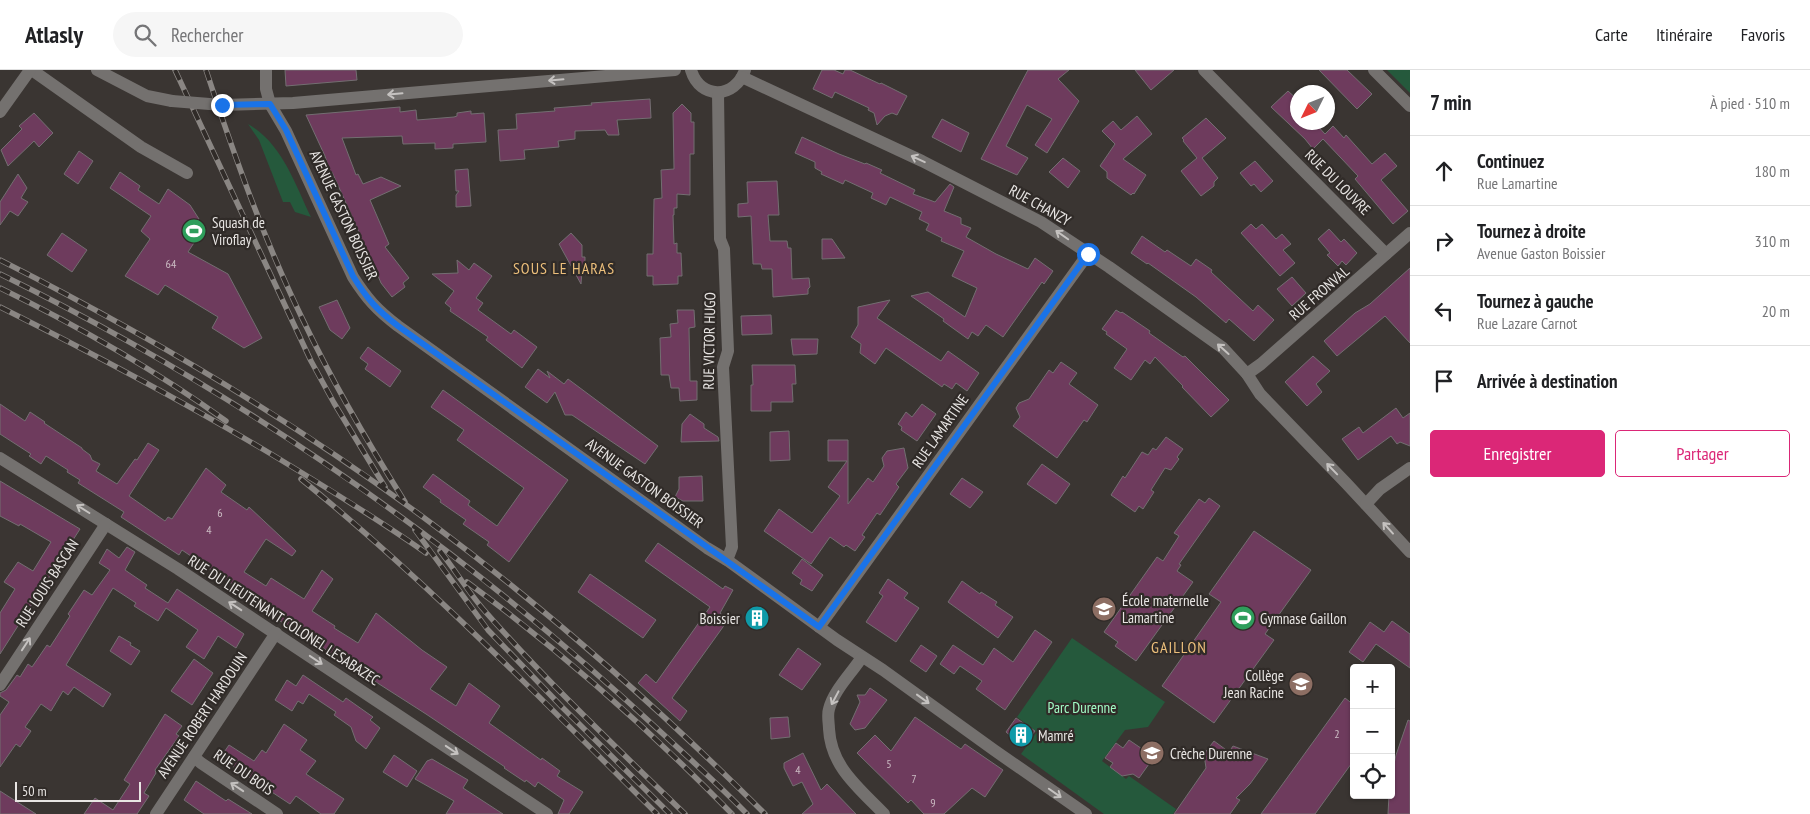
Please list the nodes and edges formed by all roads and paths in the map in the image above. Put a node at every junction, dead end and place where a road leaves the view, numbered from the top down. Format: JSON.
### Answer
{"nodes":[{"id":1,"x":31,"y":70,"type":"edge"},
{"id":2,"x":97,"y":70,"type":"edge"},
{"id":3,"x":266,"y":70,"type":"edge"},
{"id":4,"x":675,"y":70,"type":"edge"},
{"id":5,"x":691,"y":70,"type":"edge"},
{"id":6,"x":1204,"y":70,"type":"edge"},
{"id":7,"x":1374,"y":70,"type":"edge"},
{"id":8,"x":744,"y":74,"type":"edge"},
{"id":9,"x":718,"y":93,"type":"junction"},
{"id":10,"x":270,"y":104,"type":"junction"},
{"id":11,"x":1410,"y":106,"type":"edge"},
{"id":12,"x":0,"y":112,"type":"edge"},
{"id":13,"x":188,"y":173,"type":"dead end"},
{"id":14,"x":1410,"y":233,"type":"edge"},
{"id":15,"x":1088,"y":254,"type":"junction"},
{"id":16,"x":1386,"y":254,"type":"junction"},
{"id":17,"x":1247,"y":374,"type":"junction"},
{"id":18,"x":0,"y":458,"type":"edge"},
{"id":19,"x":1410,"y":468,"type":"edge"},
{"id":20,"x":1366,"y":504,"type":"junction"},
{"id":21,"x":106,"y":524,"type":"junction"},
{"id":22,"x":1410,"y":552,"type":"edge"},
{"id":23,"x":727,"y":560,"type":"junction"},
{"id":24,"x":819,"y":627,"type":"junction"},
{"id":25,"x":276,"y":633,"type":"junction"},
{"id":26,"x":862,"y":657,"type":"junction"},
{"id":27,"x":0,"y":685,"type":"edge"},
{"id":28,"x":194,"y":757,"type":"junction"},
{"id":29,"x":156,"y":814,"type":"edge"},
{"id":30,"x":277,"y":814,"type":"edge"},
{"id":31,"x":547,"y":814,"type":"edge"},
{"id":32,"x":884,"y":814,"type":"edge"},
{"id":33,"x":1086,"y":814,"type":"edge"}],
"edges":[{"from":1,"to":12,"type":"street"},
{"from":1,"to":13,"type":"street"},
{"from":2,"to":10,"type":"street","bridge":true},
{"from":3,"to":10,"type":"street"},
{"from":4,"to":10,"type":"street","one_way":true},
{"from":5,"to":9,"type":"street"},
{"from":6,"to":16,"type":"street","name":"RUE DU LOUVRE"},
{"from":7,"to":11,"type":"street"},
{"from":8,"to":9,"type":"street"},
{"from":15,"to":8,"type":"street","name":"RUE CHANZY","one_way":true},
{"from":9,"to":23,"type":"street","name":"RUE VICTOR HUGO"},
{"from":10,"to":23,"type":"street","name":"AVENUE GASTON BOISSIER"},
{"from":14,"to":16,"type":"street","name":"RUE FRONVAL"},
{"from":17,"to":15,"type":"street","name":"RUE CHANZY","one_way":true},
{"from":15,"to":24,"type":"street","name":"RUE LAMARTINE"},
{"from":16,"to":17,"type":"street","name":"RUE FRONVAL"},
{"from":20,"to":17,"type":"street","name":"RUE CHANZY","one_way":true},
{"from":21,"to":18,"type":"street","name":"RUE DU LIEUTENANT COLONEL LESABAZEC","one_way":true},
{"from":19,"to":20,"type":"street"},
{"from":22,"to":20,"type":"street","name":"RUE CHANZY","one_way":true},
{"from":25,"to":21,"type":"street","name":"RUE DU LIEUTENANT COLONEL LESABAZEC","one_way":true},
{"from":27,"to":21,"type":"street","name":"RUE LOUIS BASCAN","one_way":true},
{"from":23,"to":24,"type":"street","name":"AVENUE GASTON BOISSIER"},
{"from":24,"to":26,"type":"street","name":"AVENUE GASTON BOISSIER"},
{"from":25,"to":28,"type":"street","name":"AVENUE ROBERT HARDOUIN"},
{"from":25,"to":31,"type":"street","name":"RUE DU LIEUTENANT COLONEL LESABAZEC","one_way":true},
{"from":26,"to":32,"type":"street","one_way":true},
{"from":26,"to":33,"type":"street","name":"AVENUE GASTON BOISSIER","one_way":true},
{"from":28,"to":29,"type":"street","name":"AVENUE ROBERT HARDOUIN"},
{"from":30,"to":28,"type":"street","name":"RUE DU BOIS","one_way":true}]}
